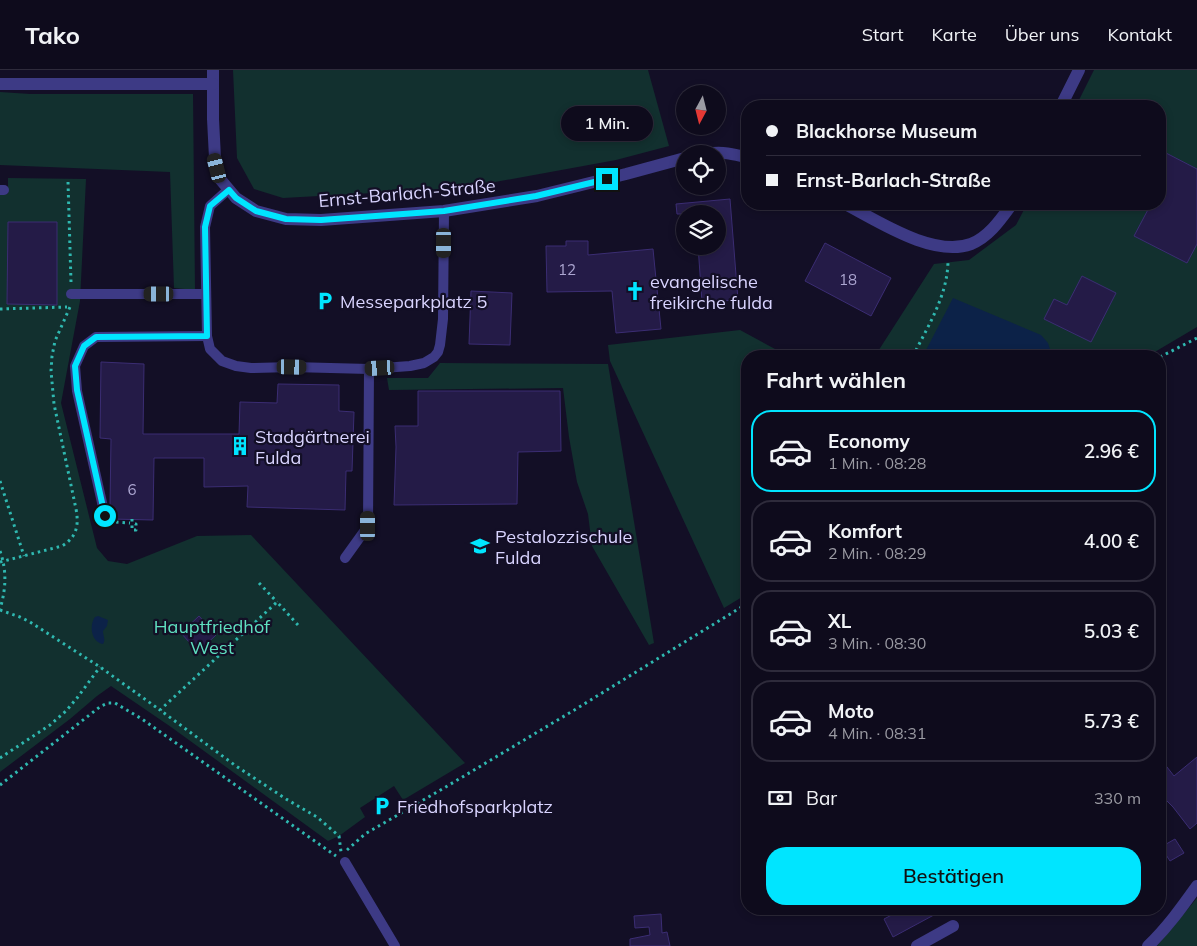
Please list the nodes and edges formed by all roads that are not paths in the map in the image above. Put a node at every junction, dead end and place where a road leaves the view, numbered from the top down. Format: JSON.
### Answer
{"nodes":[{"id":1,"x":213,"y":70,"type":"edge"},
{"id":2,"x":1079,"y":70,"type":"edge"},
{"id":3,"x":0,"y":84,"type":"edge"},
{"id":4,"x":213,"y":84,"type":"junction"},
{"id":5,"x":1064,"y":100,"type":"edge"},
{"id":6,"x":726,"y":153,"type":"edge"},
{"id":7,"x":741,"y":156,"type":"edge"},
{"id":8,"x":676,"y":160,"type":"edge"},
{"id":9,"x":229,"y":190,"type":"junction"},
{"id":10,"x":857,"y":210,"type":"edge"},
{"id":11,"x":1008,"y":210,"type":"edge"},
{"id":12,"x":444,"y":211,"type":"junction"},
{"id":13,"x":71,"y":294,"type":"road end"},
{"id":14,"x":206,"y":294,"type":"junction"},
{"id":15,"x":207,"y":336,"type":"junction"},
{"id":16,"x":369,"y":369,"type":"junction"},
{"id":17,"x":105,"y":516,"type":"dead end"},
{"id":18,"x":345,"y":558,"type":"dead end"},
{"id":19,"x":343,"y":859,"type":"road end"},
{"id":20,"x":1197,"y":886,"type":"edge"},
{"id":21,"x":953,"y":926,"type":"dead end"},
{"id":22,"x":395,"y":946,"type":"edge"},
{"id":23,"x":917,"y":946,"type":"edge"},
{"id":24,"x":1148,"y":946,"type":"edge"}],
"edges":[{"from":1,"to":4,"type":"street","name":"Ernst-Barlach-Straße"},
{"from":2,"to":5,"type":"street"},
{"from":3,"to":4,"type":"street"},
{"from":4,"to":9,"type":"street","name":"Ernst-Barlach-Straße"},
{"from":6,"to":7,"type":"street"},
{"from":8,"to":12,"type":"street","name":"Ernst-Barlach-Straße"},
{"from":9,"to":12,"type":"street","name":"Ernst-Barlach-Straße"},
{"from":9,"to":14,"type":"lane"},
{"from":10,"to":11,"type":"street"},
{"from":12,"to":16,"type":"lane"},
{"from":13,"to":14,"type":"lane"},
{"from":14,"to":15,"type":"lane"},
{"from":15,"to":16,"type":"lane"},
{"from":15,"to":17,"type":"lane"},
{"from":16,"to":18,"type":"lane"},
{"from":19,"to":22,"type":"lane"},
{"from":20,"to":24,"type":"street"},
{"from":21,"to":23,"type":"street"}]}
